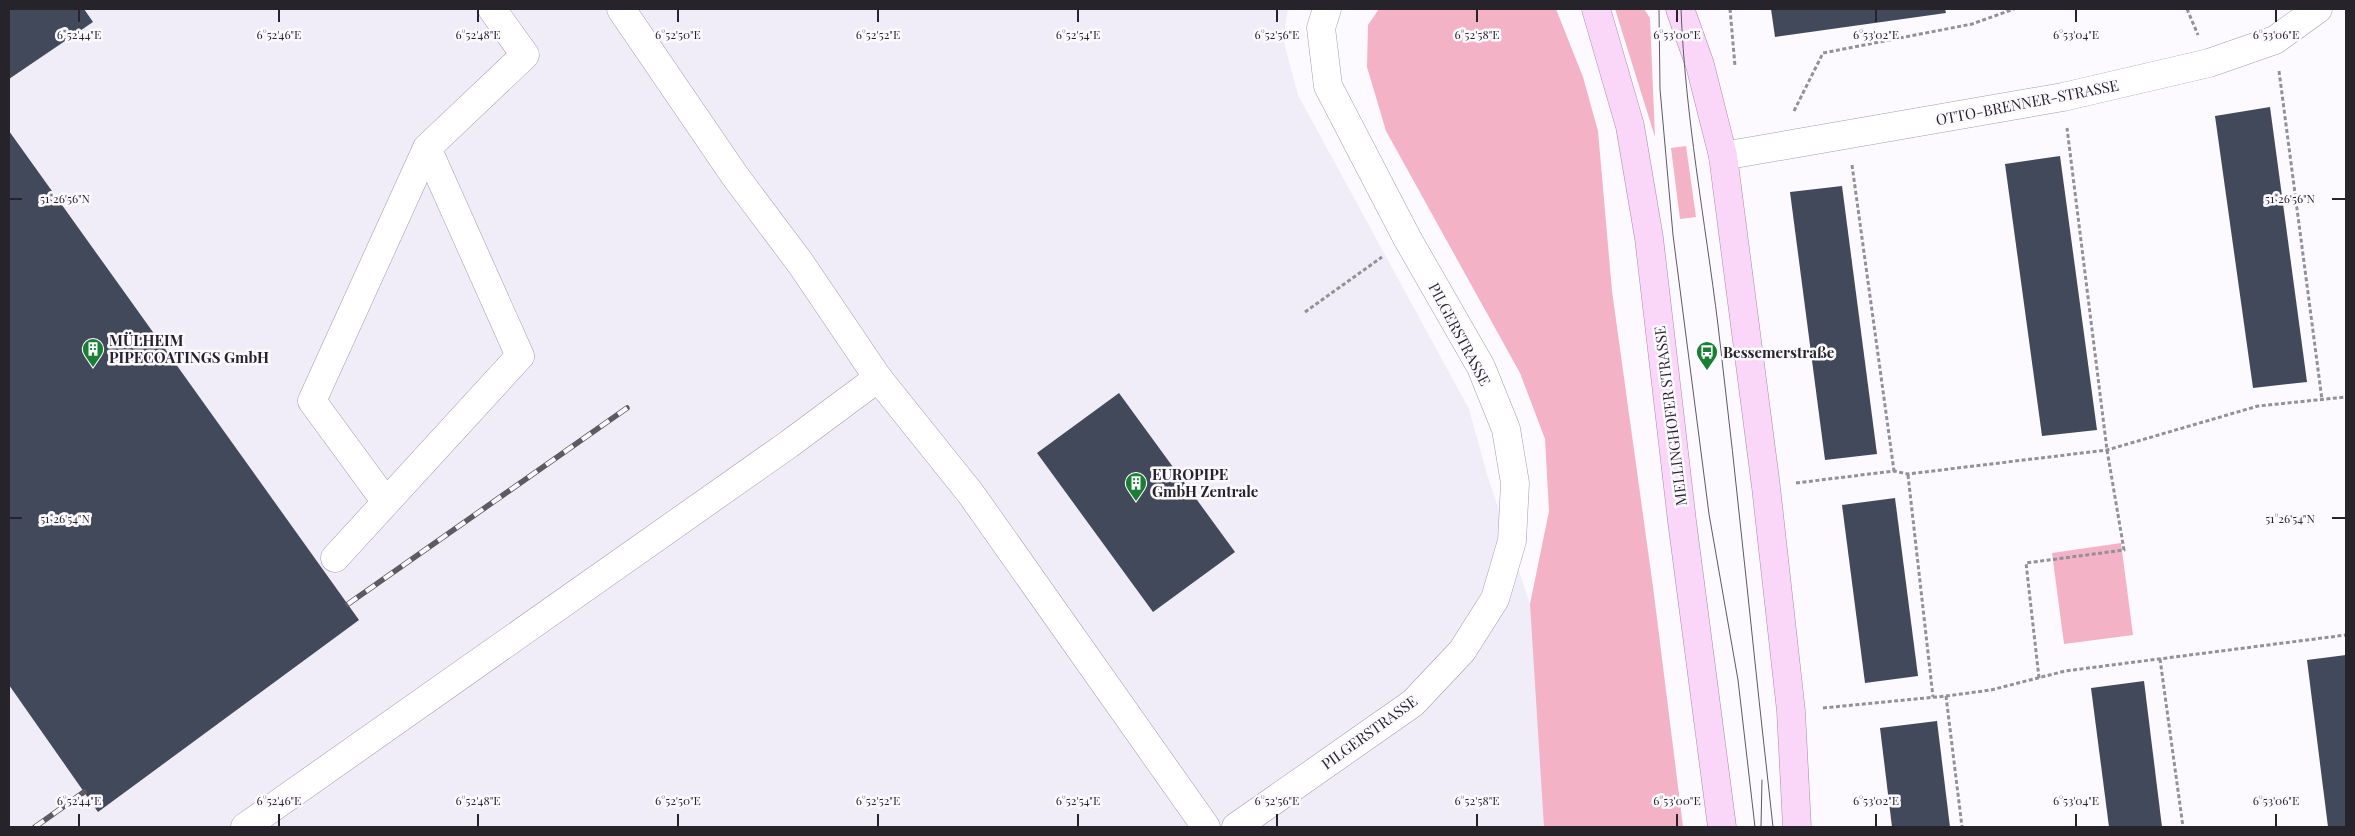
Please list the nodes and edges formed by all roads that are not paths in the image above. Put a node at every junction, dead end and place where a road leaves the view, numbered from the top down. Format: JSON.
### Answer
{"nodes":[{"id":1,"x":492,"y":9,"type":"edge"},
{"id":2,"x":621,"y":9,"type":"edge"},
{"id":3,"x":1327,"y":9,"type":"edge"},
{"id":4,"x":1596,"y":9,"type":"edge"},
{"id":5,"x":2318,"y":9,"type":"edge"},
{"id":6,"x":1681,"y":10,"type":"edge"},
{"id":7,"x":428,"y":148,"type":"junction"},
{"id":8,"x":1723,"y":156,"type":"junction"},
{"id":9,"x":878,"y":378,"type":"junction"},
{"id":10,"x":386,"y":502,"type":"junction"},
{"id":11,"x":335,"y":558,"type":"dead end"},
{"id":12,"x":245,"y":827,"type":"edge"},
{"id":13,"x":1206,"y":827,"type":"edge"},
{"id":14,"x":1236,"y":827,"type":"edge"},
{"id":15,"x":1722,"y":827,"type":"edge"},
{"id":16,"x":1797,"y":827,"type":"edge"}],
"edges":[{"from":1,"to":7,"type":"street"},
{"from":2,"to":9,"type":"street"},
{"from":3,"to":14,"type":"street","name":"PILGERSTRASSE"},
{"from":4,"to":15,"type":"main road","name":"MELLINGHOFER STRASSE"},
{"from":5,"to":8,"type":"street","name":"OTTO-BRENNER-STRASSE"},
{"from":6,"to":8,"type":"main road"},
{"from":7,"to":10,"type":"street"},
{"from":7,"to":10,"type":"street"},
{"from":8,"to":16,"type":"main road"},
{"from":9,"to":12,"type":"street"},
{"from":9,"to":13,"type":"street"},
{"from":10,"to":11,"type":"street"}]}
